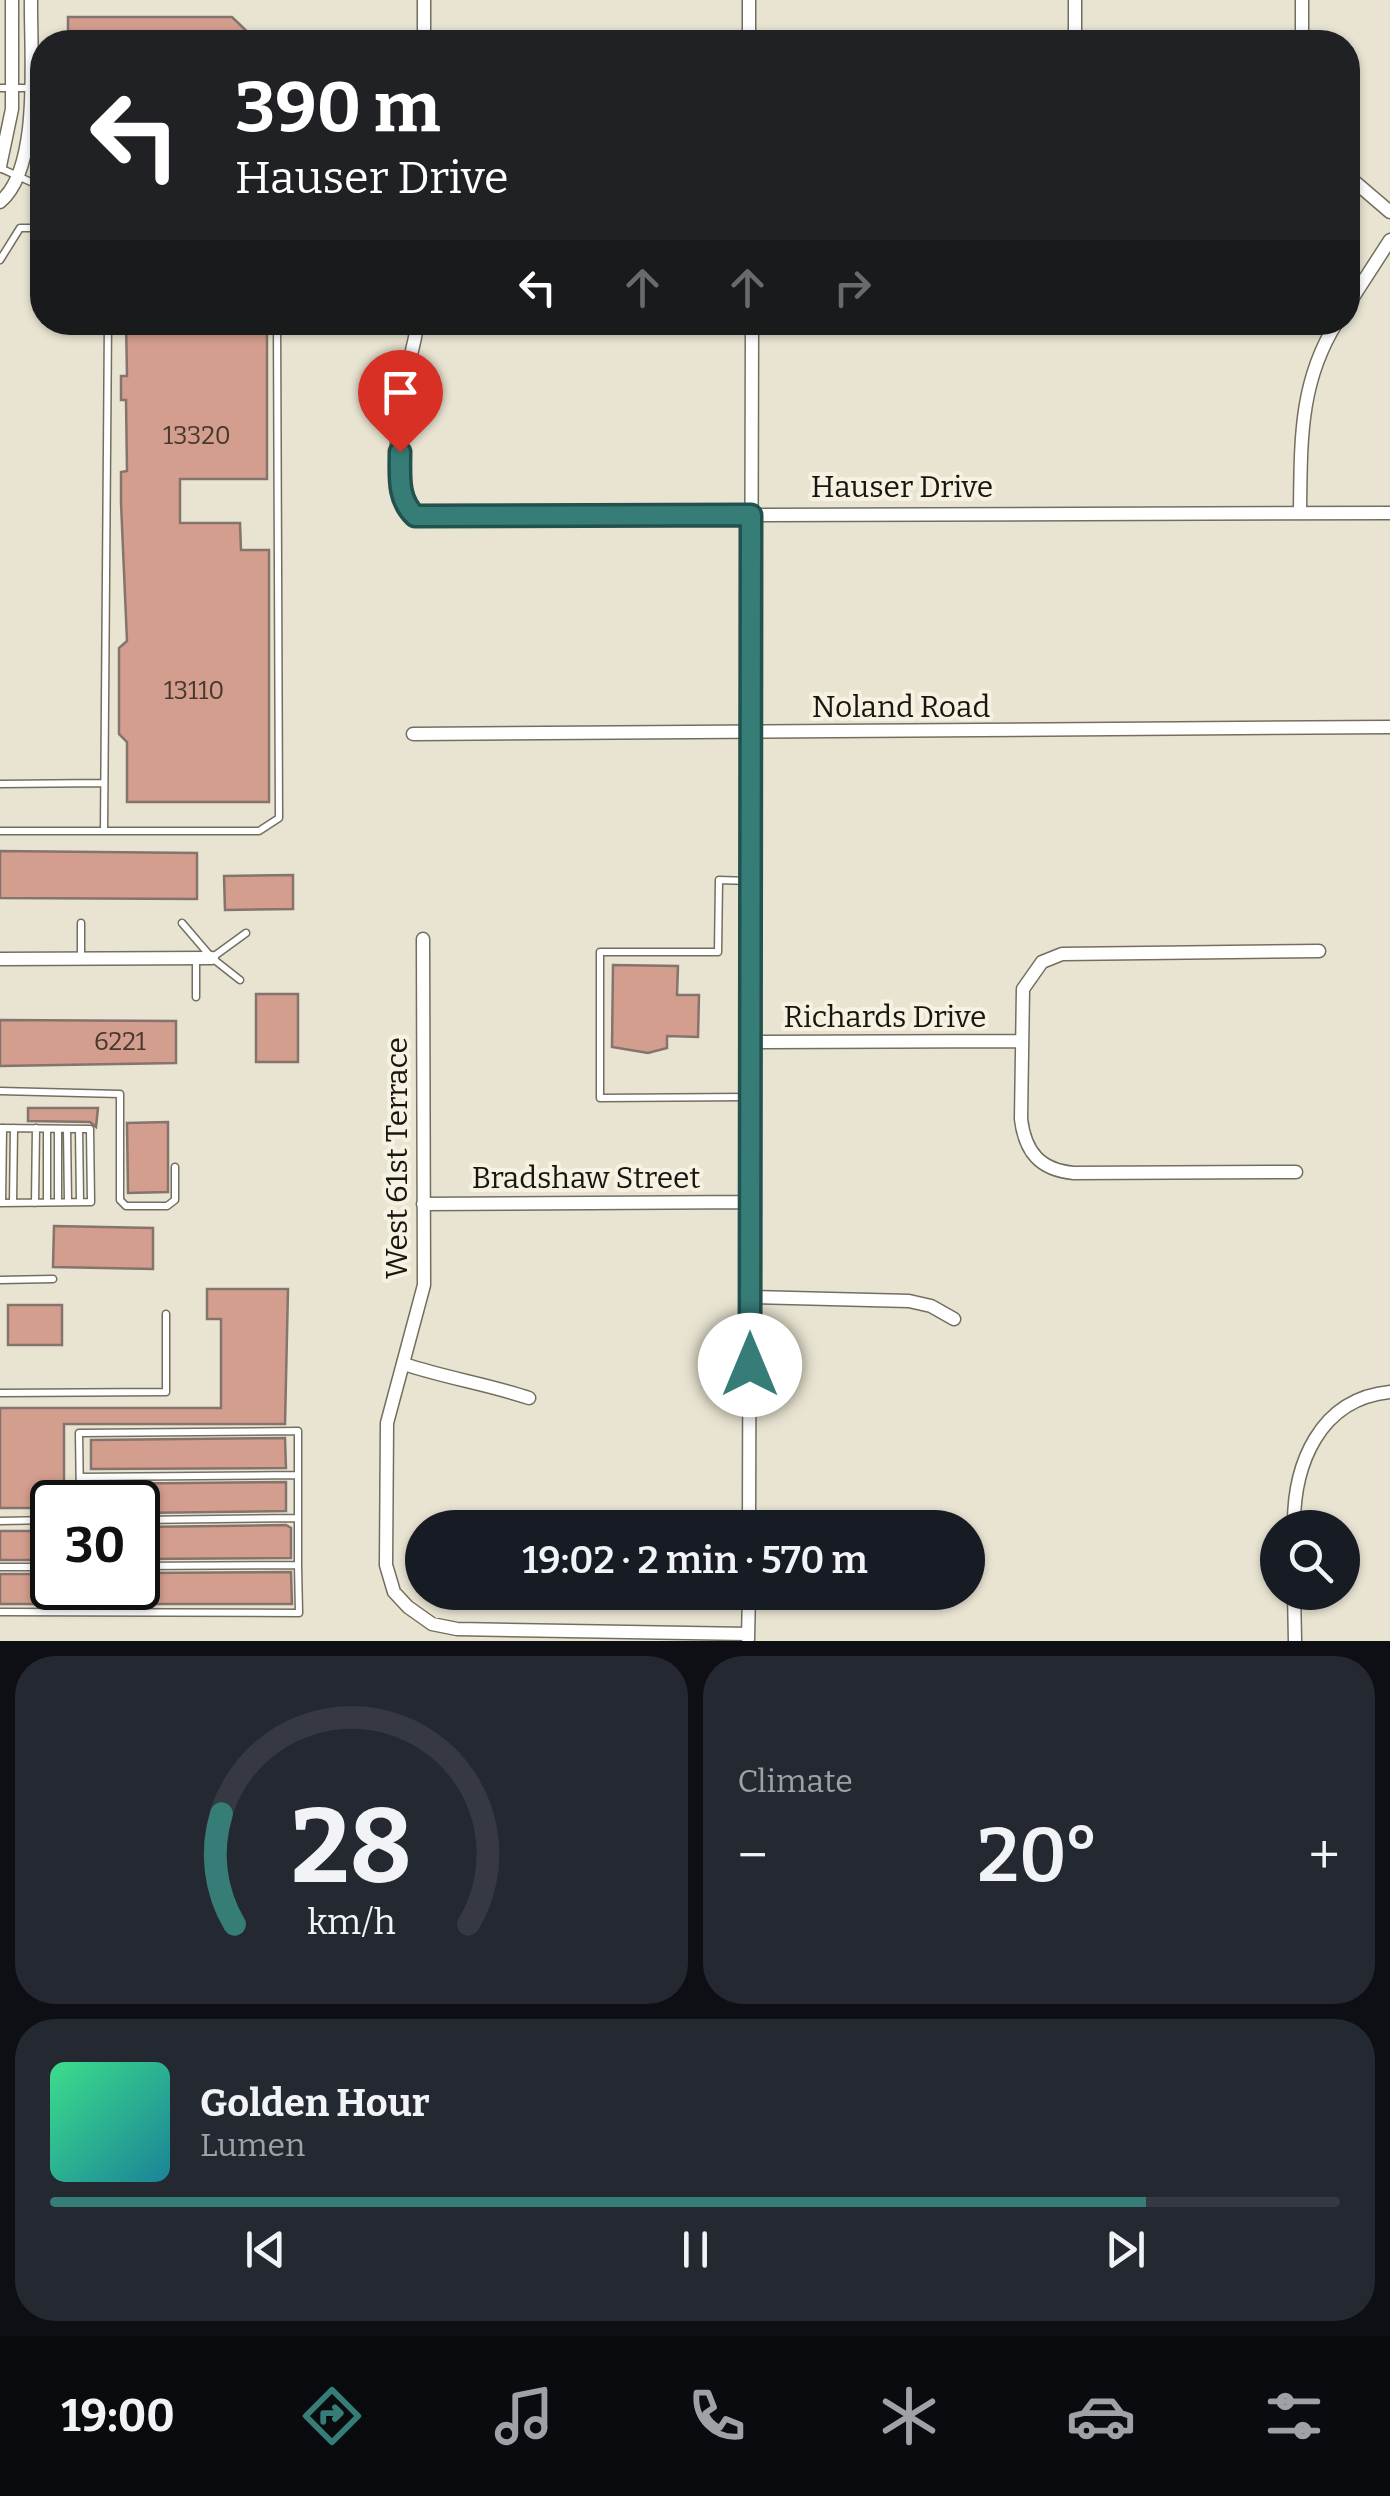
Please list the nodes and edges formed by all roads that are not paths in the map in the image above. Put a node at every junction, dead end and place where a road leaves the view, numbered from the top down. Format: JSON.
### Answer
{"nodes":[{"id":1,"x":12,"y":0,"type":"edge"},
{"id":2,"x":31,"y":0,"type":"edge"},
{"id":3,"x":424,"y":0,"type":"edge"},
{"id":4,"x":749,"y":0,"type":"edge"},
{"id":5,"x":1075,"y":0,"type":"edge"},
{"id":6,"x":1302,"y":0,"type":"edge"},
{"id":7,"x":31,"y":30,"type":"edge"},
{"id":8,"x":424,"y":30,"type":"edge"},
{"id":9,"x":749,"y":30,"type":"edge"},
{"id":10,"x":1075,"y":30,"type":"edge"},
{"id":11,"x":1302,"y":30,"type":"edge"},
{"id":12,"x":6,"y":88,"type":"edge"},
{"id":13,"x":30,"y":88,"type":"joint"},
{"id":14,"x":0,"y":167,"type":"edge"},
{"id":15,"x":17,"y":177,"type":"junction"},
{"id":16,"x":30,"y":183,"type":"edge"},
{"id":17,"x":1360,"y":186,"type":"edge"},
{"id":18,"x":0,"y":202,"type":"edge"},
{"id":19,"x":1390,"y":212,"type":"edge"},
{"id":20,"x":30,"y":228,"type":"edge"},
{"id":21,"x":1390,"y":240,"type":"edge"},
{"id":22,"x":0,"y":260,"type":"edge"},
{"id":23,"x":1360,"y":287,"type":"edge"},
{"id":24,"x":108,"y":335,"type":"edge"},
{"id":25,"x":277,"y":335,"type":"edge"},
{"id":26,"x":415,"y":335,"type":"edge"},
{"id":27,"x":752,"y":335,"type":"edge"},
{"id":28,"x":1331,"y":335,"type":"edge"},
{"id":29,"x":1300,"y":510,"type":"junction"},
{"id":30,"x":1390,"y":513,"type":"edge"},
{"id":31,"x":751,"y":515,"type":"junction"},
{"id":32,"x":1390,"y":728,"type":"edge"},
{"id":33,"x":750,"y":733,"type":"junction"},
{"id":34,"x":413,"y":734,"type":"dead end"},
{"id":35,"x":0,"y":784,"type":"edge"},
{"id":36,"x":104,"y":784,"type":"junction"},
{"id":37,"x":104,"y":830,"type":"junction"},
{"id":38,"x":0,"y":831,"type":"edge"},
{"id":39,"x":750,"y":880,"type":"junction"},
{"id":40,"x":80,"y":923,"type":"dead end"},
{"id":41,"x":182,"y":923,"type":"dead end"},
{"id":42,"x":246,"y":933,"type":"dead end"},
{"id":43,"x":423,"y":939,"type":"dead end"},
{"id":44,"x":1319,"y":951,"type":"dead end"},
{"id":45,"x":196,"y":958,"type":"junction"},
{"id":46,"x":212,"y":958,"type":"junction"},
{"id":47,"x":80,"y":959,"type":"junction"},
{"id":48,"x":0,"y":960,"type":"edge"},
{"id":49,"x":240,"y":980,"type":"dead end"},
{"id":50,"x":196,"y":997,"type":"dead end"},
{"id":51,"x":1021,"y":1041,"type":"junction"},
{"id":52,"x":750,"y":1042,"type":"junction"},
{"id":53,"x":0,"y":1091,"type":"edge"},
{"id":54,"x":750,"y":1097,"type":"junction"},
{"id":55,"x":2,"y":1128,"type":"edge"},
{"id":56,"x":14,"y":1128,"type":"junction"},
{"id":57,"x":36,"y":1128,"type":"junction"},
{"id":58,"x":46,"y":1128,"type":"junction"},
{"id":59,"x":58,"y":1128,"type":"junction"},
{"id":60,"x":68,"y":1128,"type":"junction"},
{"id":61,"x":175,"y":1167,"type":"dead end"},
{"id":62,"x":1296,"y":1172,"type":"dead end"},
{"id":63,"x":46,"y":1202,"type":"junction"},
{"id":64,"x":58,"y":1202,"type":"junction"},
{"id":65,"x":68,"y":1202,"type":"junction"},
{"id":66,"x":750,"y":1202,"type":"junction"},
{"id":67,"x":1,"y":1203,"type":"edge"},
{"id":68,"x":13,"y":1203,"type":"junction"},
{"id":69,"x":35,"y":1203,"type":"junction"},
{"id":70,"x":424,"y":1204,"type":"junction"},
{"id":71,"x":52,"y":1278,"type":"dead end"},
{"id":72,"x":0,"y":1280,"type":"edge"},
{"id":73,"x":750,"y":1297,"type":"junction"},
{"id":74,"x":166,"y":1314,"type":"dead end"},
{"id":75,"x":954,"y":1318,"type":"dead end"},
{"id":76,"x":404,"y":1364,"type":"junction"},
{"id":77,"x":1390,"y":1392,"type":"edge"},
{"id":78,"x":0,"y":1394,"type":"edge"},
{"id":79,"x":529,"y":1398,"type":"dead end"},
{"id":80,"x":298,"y":1475,"type":"junction"},
{"id":81,"x":80,"y":1476,"type":"junction"},
{"id":82,"x":80,"y":1480,"type":"edge"},
{"id":83,"x":749,"y":1510,"type":"edge"},
{"id":84,"x":1295,"y":1510,"type":"edge"},
{"id":85,"x":298,"y":1518,"type":"junction"},
{"id":86,"x":30,"y":1520,"type":"edge"},
{"id":87,"x":160,"y":1520,"type":"edge"},
{"id":88,"x":0,"y":1521,"type":"edge"},
{"id":89,"x":298,"y":1565,"type":"junction"},
{"id":90,"x":160,"y":1566,"type":"edge"},
{"id":91,"x":30,"y":1567,"type":"edge"},
{"id":92,"x":0,"y":1568,"type":"edge"},
{"id":93,"x":748,"y":1610,"type":"edge"},
{"id":94,"x":1294,"y":1610,"type":"edge"},
{"id":95,"x":0,"y":1612,"type":"edge"},
{"id":96,"x":748,"y":1637,"type":"edge"},
{"id":97,"x":1295,"y":1641,"type":"edge"}],
"edges":[{"from":1,"to":12,"type":"street"},
{"from":2,"to":7,"type":"street"},
{"from":3,"to":8,"type":"street"},
{"from":4,"to":9,"type":"street"},
{"from":5,"to":10,"type":"street"},
{"from":6,"to":11,"type":"street"},
{"from":12,"to":13,"type":"lane"},
{"from":12,"to":14,"type":"street"},
{"from":13,"to":15,"type":"street"},
{"from":14,"to":15,"type":"lane"},
{"from":15,"to":16,"type":"lane"},
{"from":15,"to":18,"type":"street"},
{"from":17,"to":19,"type":"street"},
{"from":20,"to":22,"type":"lane"},
{"from":21,"to":23,"type":"street"},
{"from":24,"to":36,"type":"lane"},
{"from":25,"to":37,"type":"lane"},
{"from":26,"to":31,"type":"street","name":"Hauser Drive"},
{"from":27,"to":31,"type":"street"},
{"from":28,"to":29,"type":"street"},
{"from":29,"to":30,"type":"street","name":"Hauser Drive"},
{"from":29,"to":31,"type":"street","name":"Hauser Drive"},
{"from":31,"to":33,"type":"street"},
{"from":32,"to":33,"type":"street","name":"Noland Road"},
{"from":33,"to":34,"type":"street","name":"Noland Road"},
{"from":33,"to":39,"type":"street"},
{"from":35,"to":36,"type":"lane"},
{"from":36,"to":37,"type":"lane"},
{"from":37,"to":38,"type":"lane"},
{"from":39,"to":52,"type":"street"},
{"from":39,"to":54,"type":"lane"},
{"from":40,"to":47,"type":"lane"},
{"from":41,"to":46,"type":"lane"},
{"from":42,"to":46,"type":"lane"},
{"from":43,"to":70,"type":"street","name":"West 61st Terrace"},
{"from":44,"to":51,"type":"street"},
{"from":45,"to":46,"type":"street"},
{"from":45,"to":47,"type":"street"},
{"from":45,"to":50,"type":"lane"},
{"from":46,"to":49,"type":"lane"},
{"from":47,"to":48,"type":"street"},
{"from":51,"to":52,"type":"street","name":"Richards Drive"},
{"from":51,"to":62,"type":"street"},
{"from":52,"to":54,"type":"street"},
{"from":53,"to":61,"type":"lane"},
{"from":54,"to":66,"type":"street"},
{"from":55,"to":56,"type":"lane"},
{"from":55,"to":67,"type":"lane"},
{"from":56,"to":57,"type":"lane"},
{"from":56,"to":68,"type":"lane"},
{"from":57,"to":58,"type":"lane"},
{"from":57,"to":69,"type":"lane"},
{"from":58,"to":59,"type":"lane"},
{"from":58,"to":63,"type":"lane"},
{"from":59,"to":60,"type":"lane"},
{"from":59,"to":64,"type":"lane"},
{"from":60,"to":65,"type":"lane"},
{"from":60,"to":65,"type":"lane"},
{"from":63,"to":64,"type":"lane"},
{"from":63,"to":69,"type":"lane"},
{"from":64,"to":65,"type":"lane"},
{"from":66,"to":70,"type":"street","name":"Bradshaw Street"},
{"from":66,"to":73,"type":"street"},
{"from":67,"to":68,"type":"lane"},
{"from":68,"to":69,"type":"lane"},
{"from":70,"to":76,"type":"street","name":"West 61st Terrace"},
{"from":71,"to":72,"type":"lane"},
{"from":73,"to":75,"type":"street"},
{"from":73,"to":83,"type":"street"},
{"from":74,"to":78,"type":"lane"},
{"from":76,"to":79,"type":"street"},
{"from":76,"to":96,"type":"street","name":"West 61st Terrace"},
{"from":77,"to":84,"type":"street"},
{"from":80,"to":81,"type":"lane"},
{"from":80,"to":81,"type":"lane"},
{"from":80,"to":85,"type":"lane"},
{"from":81,"to":82,"type":"lane"},
{"from":85,"to":87,"type":"lane"},
{"from":85,"to":89,"type":"lane"},
{"from":86,"to":88,"type":"lane"},
{"from":89,"to":90,"type":"lane"},
{"from":89,"to":95,"type":"lane"},
{"from":91,"to":92,"type":"lane"},
{"from":93,"to":96,"type":"street"},
{"from":94,"to":97,"type":"street"}]}
